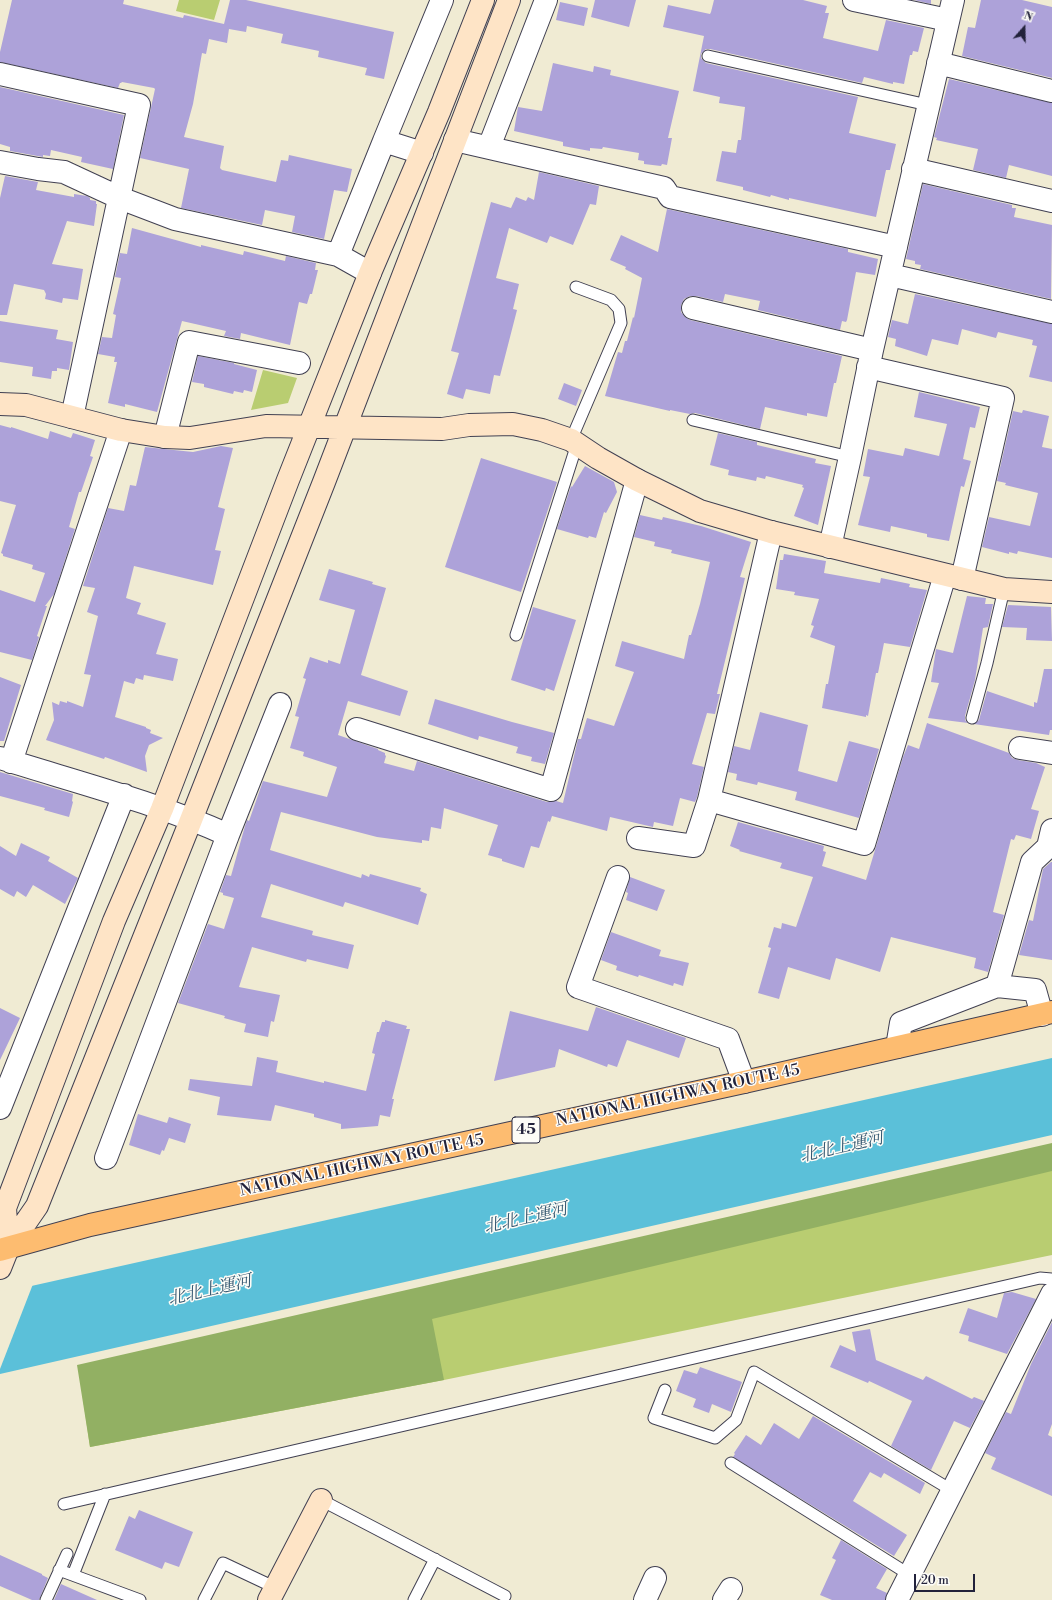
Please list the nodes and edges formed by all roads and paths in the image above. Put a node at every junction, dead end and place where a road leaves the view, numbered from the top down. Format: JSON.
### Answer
{"nodes":[{"id":1,"x":442,"y":0,"type":"edge"},
{"id":2,"x":483,"y":0,"type":"edge"},
{"id":3,"x":509,"y":0,"type":"edge"},
{"id":4,"x":546,"y":0,"type":"edge"},
{"id":5,"x":854,"y":0,"type":"edge"},
{"id":6,"x":951,"y":10,"type":"edge"},
{"id":7,"x":708,"y":56,"type":"dead end"},
{"id":8,"x":938,"y":63,"type":"junction"},
{"id":9,"x":0,"y":74,"type":"edge"},
{"id":10,"x":1052,"y":90,"type":"edge"},
{"id":11,"x":928,"y":105,"type":"junction"},
{"id":12,"x":455,"y":140,"type":"junction"},
{"id":13,"x":384,"y":141,"type":"junction"},
{"id":14,"x":489,"y":147,"type":"junction"},
{"id":15,"x":422,"y":153,"type":"junction"},
{"id":16,"x":0,"y":162,"type":"edge"},
{"id":17,"x":913,"y":169,"type":"junction"},
{"id":18,"x":120,"y":198,"type":"junction"},
{"id":19,"x":1052,"y":201,"type":"edge"},
{"id":20,"x":896,"y":247,"type":"junction"},
{"id":21,"x":338,"y":255,"type":"junction"},
{"id":22,"x":370,"y":273,"type":"junction"},
{"id":23,"x":890,"y":275,"type":"junction"},
{"id":24,"x":576,"y":287,"type":"dead end"},
{"id":25,"x":693,"y":308,"type":"dead end"},
{"id":26,"x":1052,"y":312,"type":"edge"},
{"id":27,"x":870,"y":359,"type":"junction"},
{"id":28,"x":299,"y":363,"type":"dead end"},
{"id":29,"x":0,"y":404,"type":"edge"},
{"id":30,"x":72,"y":417,"type":"junction"},
{"id":31,"x":693,"y":420,"type":"dead end"},
{"id":32,"x":309,"y":426,"type":"junction"},
{"id":33,"x":344,"y":426,"type":"junction"},
{"id":34,"x":121,"y":430,"type":"junction"},
{"id":35,"x":165,"y":437,"type":"junction"},
{"id":36,"x":574,"y":442,"type":"junction"},
{"id":37,"x":850,"y":457,"type":"junction"},
{"id":38,"x":637,"y":480,"type":"junction"},
{"id":39,"x":771,"y":532,"type":"junction"},
{"id":40,"x":830,"y":546,"type":"junction"},
{"id":41,"x":954,"y":577,"type":"junction"},
{"id":42,"x":1004,"y":589,"type":"junction"},
{"id":43,"x":1052,"y":592,"type":"edge"},
{"id":44,"x":516,"y":635,"type":"dead end"},
{"id":45,"x":280,"y":704,"type":"dead end"},
{"id":46,"x":972,"y":718,"type":"dead end"},
{"id":47,"x":357,"y":729,"type":"dead end"},
{"id":48,"x":1020,"y":748,"type":"dead end"},
{"id":49,"x":1052,"y":753,"type":"edge"},
{"id":50,"x":5,"y":760,"type":"edge"},
{"id":51,"x":124,"y":795,"type":"junction"},
{"id":52,"x":709,"y":800,"type":"junction"},
{"id":53,"x":162,"y":809,"type":"junction"},
{"id":54,"x":191,"y":820,"type":"junction"},
{"id":55,"x":1052,"y":830,"type":"edge"},
{"id":56,"x":228,"y":835,"type":"junction"},
{"id":57,"x":638,"y":838,"type":"dead end"},
{"id":58,"x":618,"y":877,"type":"dead end"},
{"id":59,"x":997,"y":986,"type":"junction"},
{"id":60,"x":1047,"y":1014,"type":"edge"},
{"id":61,"x":897,"y":1047,"type":"junction"},
{"id":62,"x":744,"y":1082,"type":"junction"},
{"id":63,"x":0,"y":1108,"type":"edge"},
{"id":64,"x":106,"y":1158,"type":"dead end"},
{"id":65,"x":4,"y":1249,"type":"edge"},
{"id":66,"x":0,"y":1268,"type":"edge"},
{"id":67,"x":1052,"y":1279,"type":"edge"},
{"id":68,"x":1052,"y":1294,"type":"edge"},
{"id":69,"x":665,"y":1390,"type":"dead end"},
{"id":70,"x":731,"y":1463,"type":"dead end"},
{"id":71,"x":953,"y":1491,"type":"junction"},
{"id":72,"x":105,"y":1494,"type":"junction"},
{"id":73,"x":321,"y":1500,"type":"joint"},
{"id":74,"x":64,"y":1504,"type":"dead end"},
{"id":75,"x":67,"y":1554,"type":"dead end"},
{"id":76,"x":435,"y":1559,"type":"junction"},
{"id":77,"x":59,"y":1570,"type":"junction"},
{"id":78,"x":73,"y":1575,"type":"junction"},
{"id":79,"x":910,"y":1576,"type":"junction"},
{"id":80,"x":655,"y":1578,"type":"dead end"},
{"id":81,"x":272,"y":1594,"type":"edge"},
{"id":82,"x":506,"y":1596,"type":"dead end"},
{"id":83,"x":46,"y":1600,"type":"edge"},
{"id":84,"x":140,"y":1600,"type":"edge"},
{"id":85,"x":204,"y":1600,"type":"edge"},
{"id":86,"x":414,"y":1600,"type":"edge"},
{"id":87,"x":645,"y":1600,"type":"edge"},
{"id":88,"x":897,"y":1600,"type":"edge"}],
"edges":[{"from":1,"to":13,"type":"street"},
{"from":2,"to":15,"type":"street"},
{"from":3,"to":12,"type":"street"},
{"from":4,"to":14,"type":"street"},
{"from":5,"to":6,"type":"street"},
{"from":6,"to":8,"type":"street"},
{"from":7,"to":11,"type":"lane"},
{"from":8,"to":10,"type":"street"},
{"from":8,"to":11,"type":"street"},
{"from":9,"to":18,"type":"street"},
{"from":11,"to":17,"type":"street"},
{"from":12,"to":14,"type":"street"},
{"from":12,"to":33,"type":"street"},
{"from":13,"to":15,"type":"street"},
{"from":13,"to":21,"type":"street"},
{"from":14,"to":20,"type":"street"},
{"from":15,"to":22,"type":"street"},
{"from":16,"to":18,"type":"street"},
{"from":17,"to":19,"type":"street"},
{"from":17,"to":20,"type":"street"},
{"from":18,"to":21,"type":"street"},
{"from":18,"to":30,"type":"street"},
{"from":20,"to":23,"type":"street"},
{"from":21,"to":22,"type":"street"},
{"from":22,"to":32,"type":"street"},
{"from":23,"to":26,"type":"street"},
{"from":23,"to":27,"type":"street"},
{"from":24,"to":36,"type":"lane"},
{"from":25,"to":27,"type":"street"},
{"from":27,"to":37,"type":"street"},
{"from":27,"to":41,"type":"street"},
{"from":28,"to":35,"type":"street"},
{"from":29,"to":30,"type":"street"},
{"from":30,"to":34,"type":"street"},
{"from":31,"to":37,"type":"lane"},
{"from":32,"to":33,"type":"street"},
{"from":32,"to":35,"type":"street"},
{"from":32,"to":53,"type":"street"},
{"from":33,"to":36,"type":"street"},
{"from":33,"to":54,"type":"street"},
{"from":34,"to":35,"type":"street"},
{"from":34,"to":50,"type":"street"},
{"from":36,"to":38,"type":"street"},
{"from":36,"to":44,"type":"lane"},
{"from":37,"to":40,"type":"street"},
{"from":38,"to":39,"type":"street"},
{"from":38,"to":47,"type":"street"},
{"from":39,"to":40,"type":"street"},
{"from":39,"to":52,"type":"street"},
{"from":40,"to":41,"type":"street"},
{"from":41,"to":42,"type":"street"},
{"from":41,"to":52,"type":"street"},
{"from":42,"to":43,"type":"street"},
{"from":42,"to":46,"type":"lane"},
{"from":45,"to":56,"type":"street"},
{"from":48,"to":49,"type":"street"},
{"from":50,"to":51,"type":"street"},
{"from":51,"to":53,"type":"street"},
{"from":51,"to":63,"type":"street"},
{"from":52,"to":57,"type":"street"},
{"from":53,"to":54,"type":"street"},
{"from":53,"to":65,"type":"street"},
{"from":54,"to":56,"type":"street"},
{"from":54,"to":65,"type":"street"},
{"from":55,"to":59,"type":"street"},
{"from":56,"to":64,"type":"street"},
{"from":58,"to":62,"type":"street"},
{"from":59,"to":60,"type":"street"},
{"from":59,"to":61,"type":"street"},
{"from":60,"to":61,"type":"highway","name":"NATIONAL HIGHWAY ROUTE 45","number":"45"},
{"from":61,"to":62,"type":"highway","name":"NATIONAL HIGHWAY ROUTE 45","number":"45"},
{"from":62,"to":65,"type":"highway","name":"NATIONAL HIGHWAY ROUTE 45","number":"45"},
{"from":65,"to":66,"type":"street"},
{"from":67,"to":72,"type":"lane"},
{"from":68,"to":71,"type":"street"},
{"from":69,"to":71,"type":"lane"},
{"from":70,"to":79,"type":"lane"},
{"from":71,"to":79,"type":"street"},
{"from":72,"to":74,"type":"lane"},
{"from":72,"to":78,"type":"lane"},
{"from":73,"to":76,"type":"lane"},
{"from":73,"to":81,"type":"street"},
{"from":75,"to":77,"type":"lane"},
{"from":76,"to":82,"type":"lane"},
{"from":76,"to":86,"type":"lane"},
{"from":77,"to":78,"type":"lane"},
{"from":77,"to":83,"type":"lane"},
{"from":78,"to":84,"type":"lane"},
{"from":79,"to":88,"type":"street"},
{"from":80,"to":87,"type":"street"},
{"from":81,"to":85,"type":"lane"}]}
